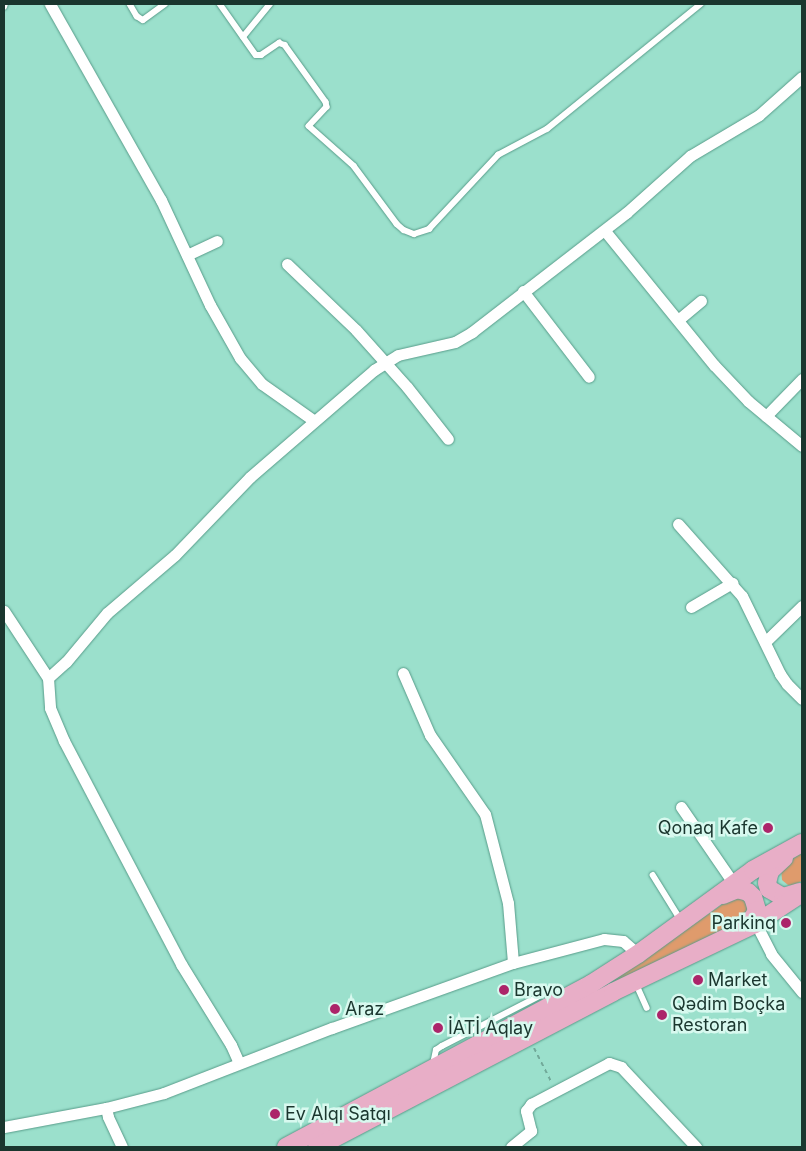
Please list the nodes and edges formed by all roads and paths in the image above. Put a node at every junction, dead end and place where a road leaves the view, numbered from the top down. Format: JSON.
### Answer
{"nodes":[{"id":1,"x":50,"y":4,"type":"edge"},
{"id":2,"x":130,"y":4,"type":"edge"},
{"id":3,"x":165,"y":4,"type":"edge"},
{"id":4,"x":220,"y":4,"type":"edge"},
{"id":5,"x":270,"y":4,"type":"edge"},
{"id":6,"x":702,"y":4,"type":"edge"},
{"id":7,"x":243,"y":37,"type":"junction"},
{"id":8,"x":802,"y":77,"type":"edge"},
{"id":9,"x":605,"y":231,"type":"junction"},
{"id":10,"x":217,"y":241,"type":"dead end"},
{"id":11,"x":187,"y":255,"type":"junction"},
{"id":12,"x":286,"y":264,"type":"dead end"},
{"id":13,"x":523,"y":291,"type":"junction"},
{"id":14,"x":701,"y":301,"type":"dead end"},
{"id":15,"x":678,"y":320,"type":"junction"},
{"id":16,"x":385,"y":362,"type":"junction"},
{"id":17,"x":589,"y":377,"type":"dead end"},
{"id":18,"x":802,"y":380,"type":"edge"},
{"id":19,"x":766,"y":416,"type":"junction"},
{"id":20,"x":313,"y":420,"type":"junction"},
{"id":21,"x":448,"y":439,"type":"dead end"},
{"id":22,"x":802,"y":446,"type":"edge"},
{"id":23,"x":678,"y":524,"type":"dead end"},
{"id":24,"x":732,"y":583,"type":"junction"},
{"id":25,"x":691,"y":606,"type":"dead end"},
{"id":26,"x":802,"y":606,"type":"edge"},
{"id":27,"x":4,"y":611,"type":"edge"},
{"id":28,"x":765,"y":642,"type":"junction"},
{"id":29,"x":403,"y":673,"type":"dead end"},
{"id":30,"x":48,"y":678,"type":"junction"},
{"id":31,"x":802,"y":699,"type":"edge"},
{"id":32,"x":681,"y":807,"type":"dead end"},
{"id":33,"x":802,"y":844,"type":"edge"},
{"id":34,"x":653,"y":875,"type":"dead end"},
{"id":35,"x":734,"y":884,"type":"junction"},
{"id":36,"x":802,"y":892,"type":"edge"},
{"id":37,"x":705,"y":905,"type":"junction"},
{"id":38,"x":754,"y":921,"type":"junction"},
{"id":39,"x":682,"y":922,"type":"junction"},
{"id":40,"x":638,"y":954,"type":"junction"},
{"id":41,"x":513,"y":963,"type":"junction"},
{"id":42,"x":636,"y":981,"type":"junction"},
{"id":43,"x":802,"y":992,"type":"edge"},
{"id":44,"x":648,"y":1008,"type":"dead end"},
{"id":45,"x":528,"y":1036,"type":"junction"},
{"id":46,"x":239,"y":1064,"type":"junction"},
{"id":47,"x":555,"y":1091,"type":"junction"},
{"id":48,"x":106,"y":1108,"type":"junction"},
{"id":49,"x":4,"y":1127,"type":"edge"},
{"id":50,"x":122,"y":1147,"type":"edge"},
{"id":51,"x":286,"y":1147,"type":"edge"},
{"id":52,"x":317,"y":1147,"type":"edge"},
{"id":53,"x":511,"y":1147,"type":"edge"},
{"id":54,"x":696,"y":1147,"type":"edge"}],
"edges":[{"from":1,"to":11,"type":"street"},
{"from":2,"to":3,"type":"lane"},
{"from":4,"to":7,"type":"lane"},
{"from":5,"to":7,"type":"lane"},
{"from":6,"to":7,"type":"lane"},
{"from":8,"to":9,"type":"street"},
{"from":9,"to":13,"type":"street"},
{"from":9,"to":15,"type":"street"},
{"from":10,"to":11,"type":"street"},
{"from":11,"to":20,"type":"street"},
{"from":12,"to":16,"type":"street"},
{"from":13,"to":16,"type":"street"},
{"from":13,"to":17,"type":"street"},
{"from":14,"to":15,"type":"street"},
{"from":15,"to":19,"type":"street"},
{"from":16,"to":20,"type":"street"},
{"from":16,"to":21,"type":"street"},
{"from":18,"to":19,"type":"street"},
{"from":19,"to":22,"type":"street"},
{"from":20,"to":30,"type":"street"},
{"from":23,"to":24,"type":"street"},
{"from":24,"to":25,"type":"street"},
{"from":24,"to":28,"type":"street"},
{"from":26,"to":28,"type":"street"},
{"from":27,"to":30,"type":"street"},
{"from":28,"to":31,"type":"street"},
{"from":29,"to":41,"type":"street"},
{"from":30,"to":46,"type":"street"},
{"from":32,"to":35,"type":"street"},
{"from":33,"to":35,"type":"main road"},
{"from":33,"to":36,"type":"main road"},
{"from":34,"to":39,"type":"lane"},
{"from":35,"to":37,"type":"main road"},
{"from":36,"to":38,"type":"main road"},
{"from":37,"to":38,"type":"main road"},
{"from":37,"to":39,"type":"main road"},
{"from":38,"to":42,"type":"main road"},
{"from":38,"to":43,"type":"street"},
{"from":39,"to":40,"type":"main road"},
{"from":40,"to":41,"type":"street"},
{"from":40,"to":51,"type":"main road"},
{"from":41,"to":46,"type":"street"},
{"from":42,"to":44,"type":"lane"},
{"from":42,"to":45,"type":"main road"},
{"from":45,"to":47,"type":"path"},
{"from":45,"to":52,"type":"main road"},
{"from":46,"to":48,"type":"street"},
{"from":47,"to":53,"type":"street"},
{"from":47,"to":54,"type":"street"},
{"from":48,"to":49,"type":"street"},
{"from":48,"to":50,"type":"street"}]}
